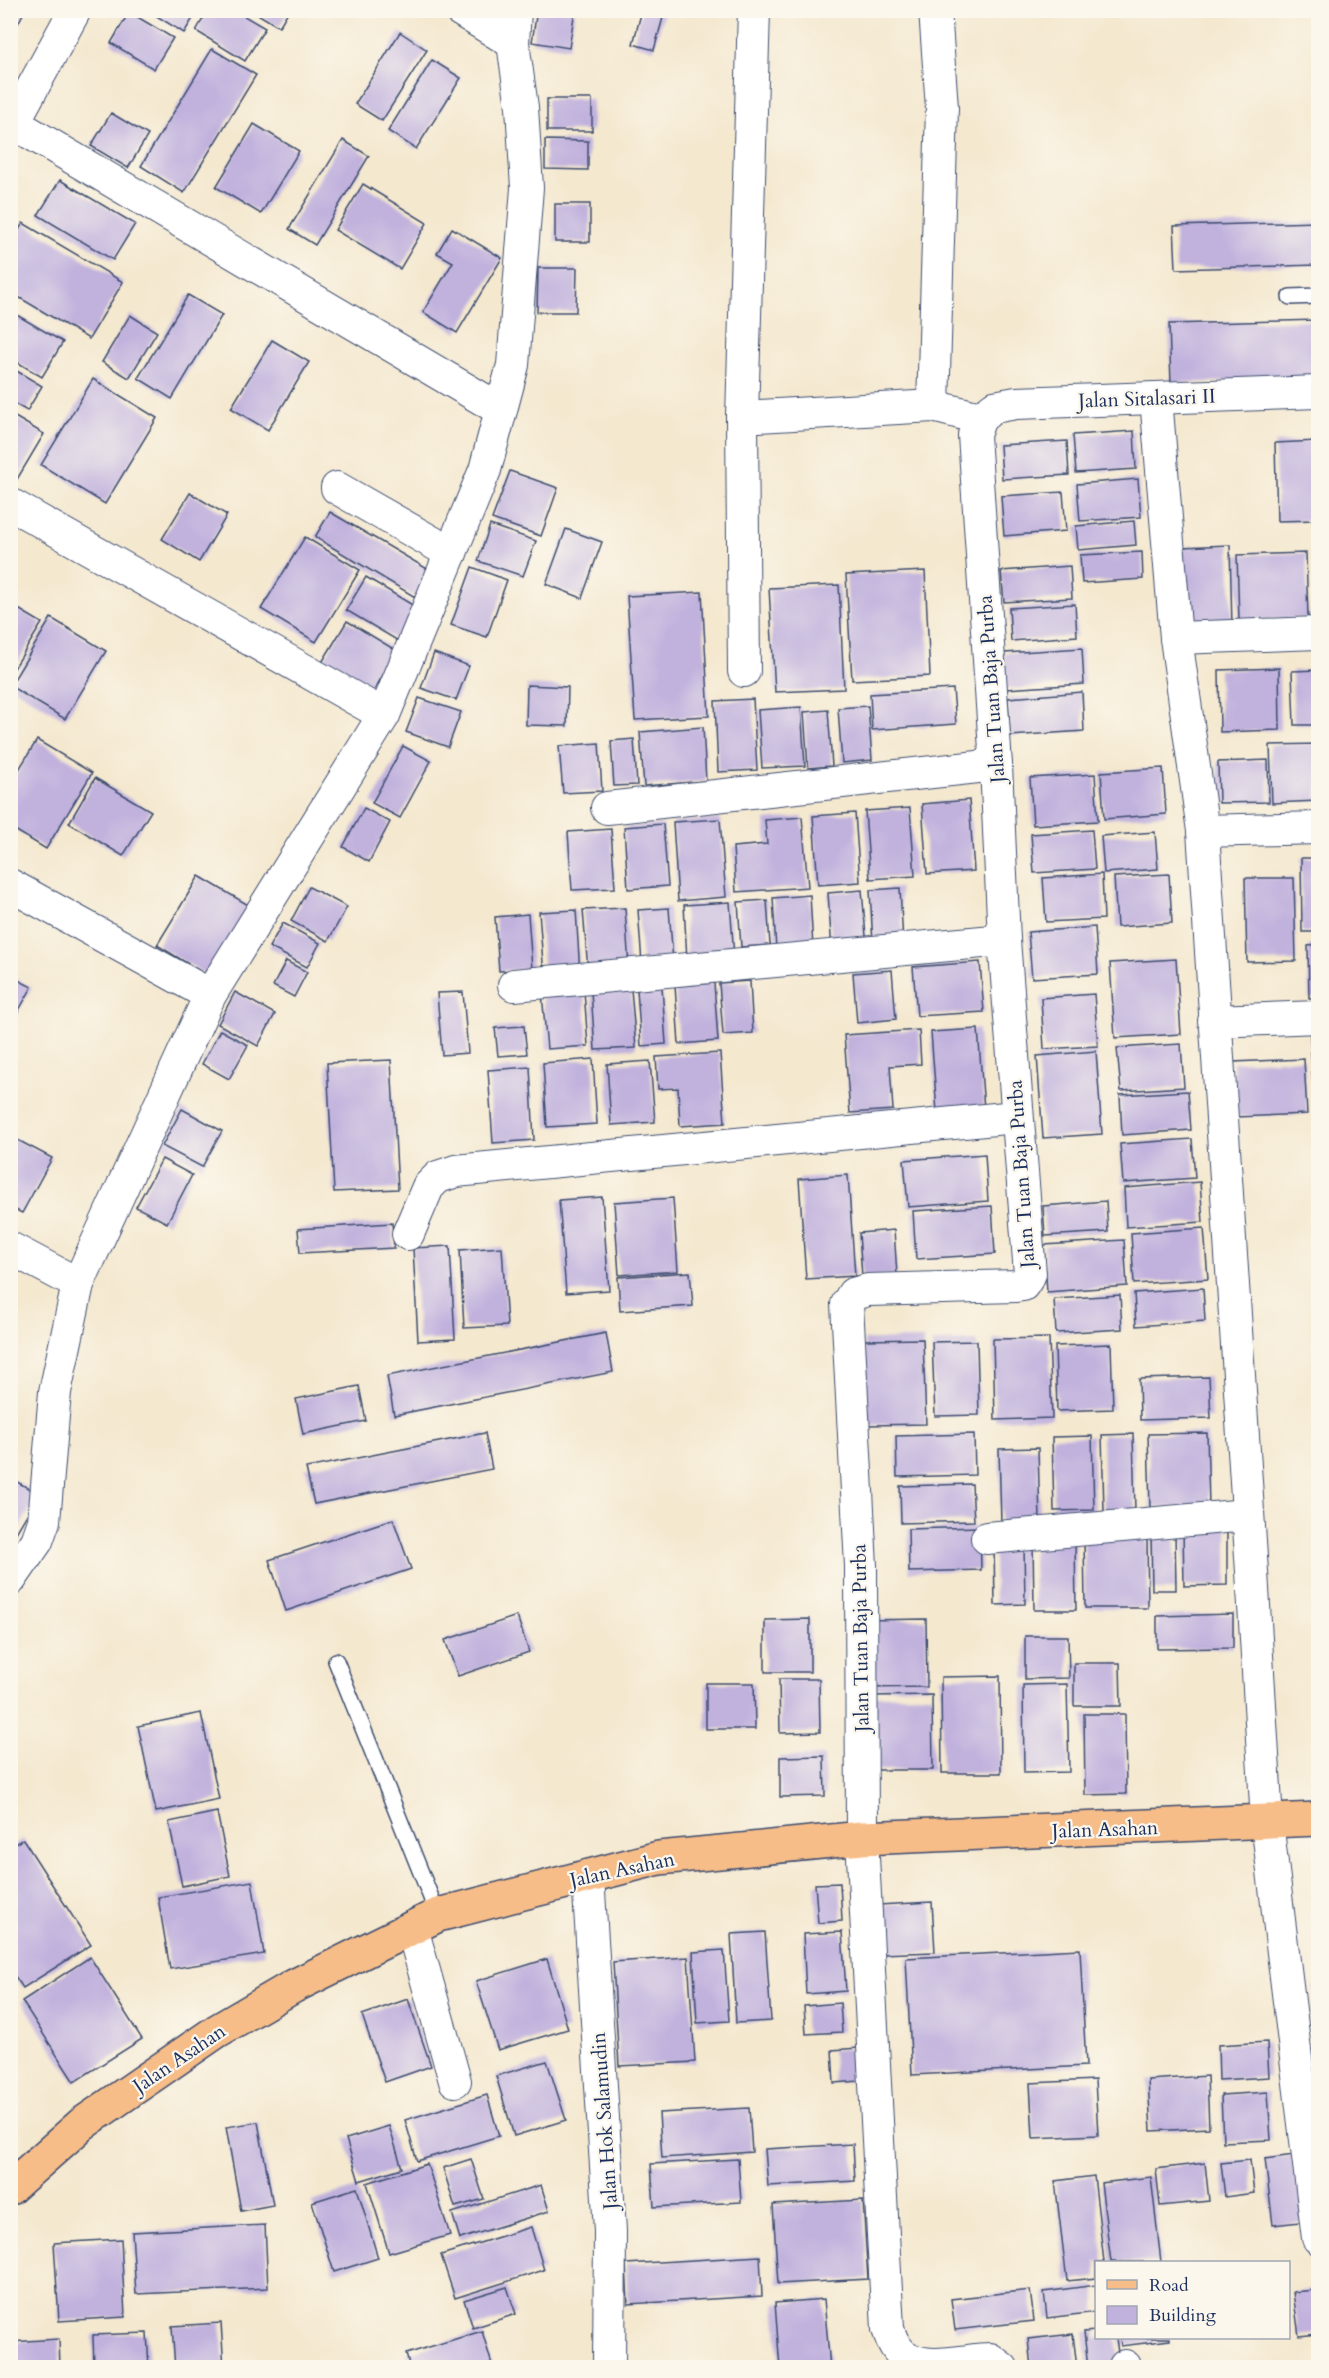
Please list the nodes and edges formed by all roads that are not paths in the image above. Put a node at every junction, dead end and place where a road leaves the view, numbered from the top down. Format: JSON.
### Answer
{"nodes":[{"id":1,"x":75,"y":10,"type":"edge"},
{"id":2,"x":460,"y":10,"type":"edge"},
{"id":3,"x":514,"y":10,"type":"edge"},
{"id":4,"x":754,"y":10,"type":"edge"},
{"id":5,"x":935,"y":10,"type":"edge"},
{"id":6,"x":513,"y":43,"type":"junction"},
{"id":7,"x":12,"y":124,"type":"edge"},
{"id":8,"x":1318,"y":296,"type":"edge"},
{"id":9,"x":1290,"y":297,"type":"dead end"},
{"id":10,"x":1318,"y":392,"type":"edge"},
{"id":11,"x":1156,"y":398,"type":"junction"},
{"id":12,"x":933,"y":405,"type":"junction"},
{"id":13,"x":501,"y":410,"type":"junction"},
{"id":14,"x":742,"y":417,"type":"junction"},
{"id":15,"x":980,"y":418,"type":"junction"},
{"id":16,"x":337,"y":488,"type":"dead end"},
{"id":17,"x":10,"y":504,"type":"edge"},
{"id":18,"x":451,"y":553,"type":"junction"},
{"id":19,"x":1318,"y":633,"type":"edge"},
{"id":20,"x":1176,"y":638,"type":"junction"},
{"id":21,"x":744,"y":671,"type":"dead end"},
{"id":22,"x":384,"y":715,"type":"junction"},
{"id":23,"x":996,"y":765,"type":"junction"},
{"id":24,"x":607,"y":808,"type":"dead end"},
{"id":25,"x":1318,"y":828,"type":"edge"},
{"id":26,"x":1203,"y":831,"type":"junction"},
{"id":27,"x":10,"y":885,"type":"edge"},
{"id":28,"x":1004,"y":940,"type":"junction"},
{"id":29,"x":514,"y":985,"type":"dead end"},
{"id":30,"x":210,"y":995,"type":"junction"},
{"id":31,"x":1318,"y":1017,"type":"edge"},
{"id":32,"x":1214,"y":1021,"type":"junction"},
{"id":33,"x":1016,"y":1118,"type":"junction"},
{"id":34,"x":408,"y":1234,"type":"dead end"},
{"id":35,"x":10,"y":1248,"type":"edge"},
{"id":36,"x":78,"y":1284,"type":"junction"},
{"id":37,"x":1247,"y":1515,"type":"junction"},
{"id":38,"x":987,"y":1538,"type":"dead end"},
{"id":39,"x":10,"y":1580,"type":"edge"},
{"id":40,"x":336,"y":1661,"type":"dead end"},
{"id":41,"x":1318,"y":1819,"type":"edge"},
{"id":42,"x":1267,"y":1822,"type":"junction"},
{"id":43,"x":862,"y":1838,"type":"junction"},
{"id":44,"x":588,"y":1876,"type":"junction"},
{"id":45,"x":425,"y":1922,"type":"junction"},
{"id":46,"x":455,"y":2081,"type":"dead end"},
{"id":47,"x":10,"y":2188,"type":"edge"},
{"id":48,"x":1318,"y":2238,"type":"edge"},
{"id":49,"x":609,"y":2367,"type":"edge"},
{"id":50,"x":1002,"y":2367,"type":"edge"}],
"edges":[{"from":1,"to":7,"type":"street"},
{"from":2,"to":6,"type":"street"},
{"from":3,"to":6,"type":"street"},
{"from":4,"to":14,"type":"street"},
{"from":5,"to":12,"type":"street"},
{"from":6,"to":13,"type":"street"},
{"from":7,"to":13,"type":"street"},
{"from":8,"to":9,"type":"lane"},
{"from":10,"to":11,"type":"street","name":"Jalan Sitalasari II"},
{"from":11,"to":15,"type":"street","name":"Jalan Sitalasari II"},
{"from":11,"to":20,"type":"street"},
{"from":12,"to":14,"type":"street"},
{"from":12,"to":15,"type":"street"},
{"from":13,"to":18,"type":"street"},
{"from":14,"to":21,"type":"street"},
{"from":15,"to":23,"type":"street","name":"Jalan Tuan Baja Purba"},
{"from":16,"to":18,"type":"street"},
{"from":17,"to":22,"type":"street"},
{"from":18,"to":22,"type":"street"},
{"from":19,"to":20,"type":"street"},
{"from":20,"to":26,"type":"street"},
{"from":22,"to":30,"type":"street"},
{"from":23,"to":24,"type":"street"},
{"from":23,"to":28,"type":"street","name":"Jalan Tuan Baja Purba"},
{"from":25,"to":26,"type":"street"},
{"from":26,"to":32,"type":"street"},
{"from":27,"to":30,"type":"street"},
{"from":28,"to":29,"type":"street"},
{"from":28,"to":33,"type":"street","name":"Jalan Tuan Baja Purba"},
{"from":30,"to":36,"type":"street"},
{"from":31,"to":32,"type":"street"},
{"from":32,"to":37,"type":"street"},
{"from":33,"to":34,"type":"street"},
{"from":33,"to":43,"type":"street","name":"Jalan Tuan Baja Purba"},
{"from":35,"to":36,"type":"street"},
{"from":36,"to":39,"type":"street"},
{"from":37,"to":38,"type":"street"},
{"from":37,"to":42,"type":"street"},
{"from":40,"to":45,"type":"lane"},
{"from":41,"to":42,"type":"main road","name":"Jalan Asahan"},
{"from":42,"to":43,"type":"main road","name":"Jalan Asahan"},
{"from":42,"to":48,"type":"street"},
{"from":43,"to":44,"type":"main road","name":"Jalan Asahan"},
{"from":43,"to":50,"type":"street"},
{"from":44,"to":45,"type":"main road","name":"Jalan Asahan"},
{"from":44,"to":49,"type":"street","name":"Jalan Hok Salamudin"},
{"from":45,"to":46,"type":"street"},
{"from":45,"to":47,"type":"main road","name":"Jalan Asahan"}]}
